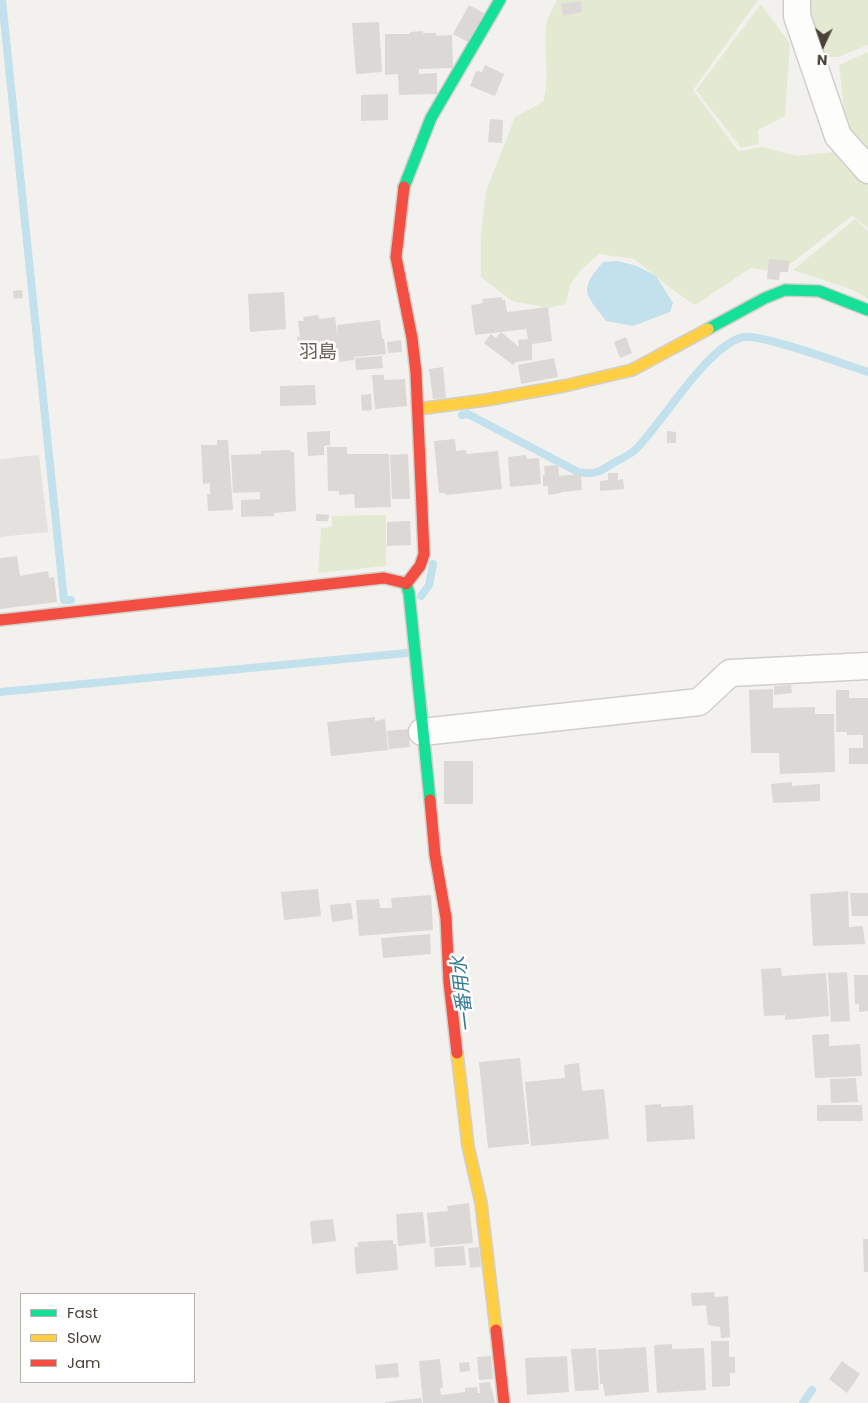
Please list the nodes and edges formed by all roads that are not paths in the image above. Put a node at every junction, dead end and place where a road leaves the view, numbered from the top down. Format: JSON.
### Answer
{"nodes":[{"id":1,"x":500,"y":0,"type":"edge"},
{"id":2,"x":797,"y":0,"type":"edge"},
{"id":3,"x":868,"y":170,"type":"edge"},
{"id":4,"x":868,"y":310,"type":"edge"},
{"id":5,"x":422,"y":409,"type":"junction"},
{"id":6,"x":406,"y":584,"type":"junction"},
{"id":7,"x":0,"y":620,"type":"edge"},
{"id":8,"x":868,"y":666,"type":"edge"},
{"id":9,"x":429,"y":731,"type":"junction"},
{"id":10,"x":504,"y":1403,"type":"edge"}],
"edges":[{"from":1,"to":5,"type":"street"},
{"from":2,"to":3,"type":"street"},
{"from":4,"to":5,"type":"street"},
{"from":5,"to":6,"type":"street"},
{"from":6,"to":7,"type":"street"},
{"from":6,"to":9,"type":"street"},
{"from":8,"to":9,"type":"street"},
{"from":9,"to":10,"type":"street"}]}
